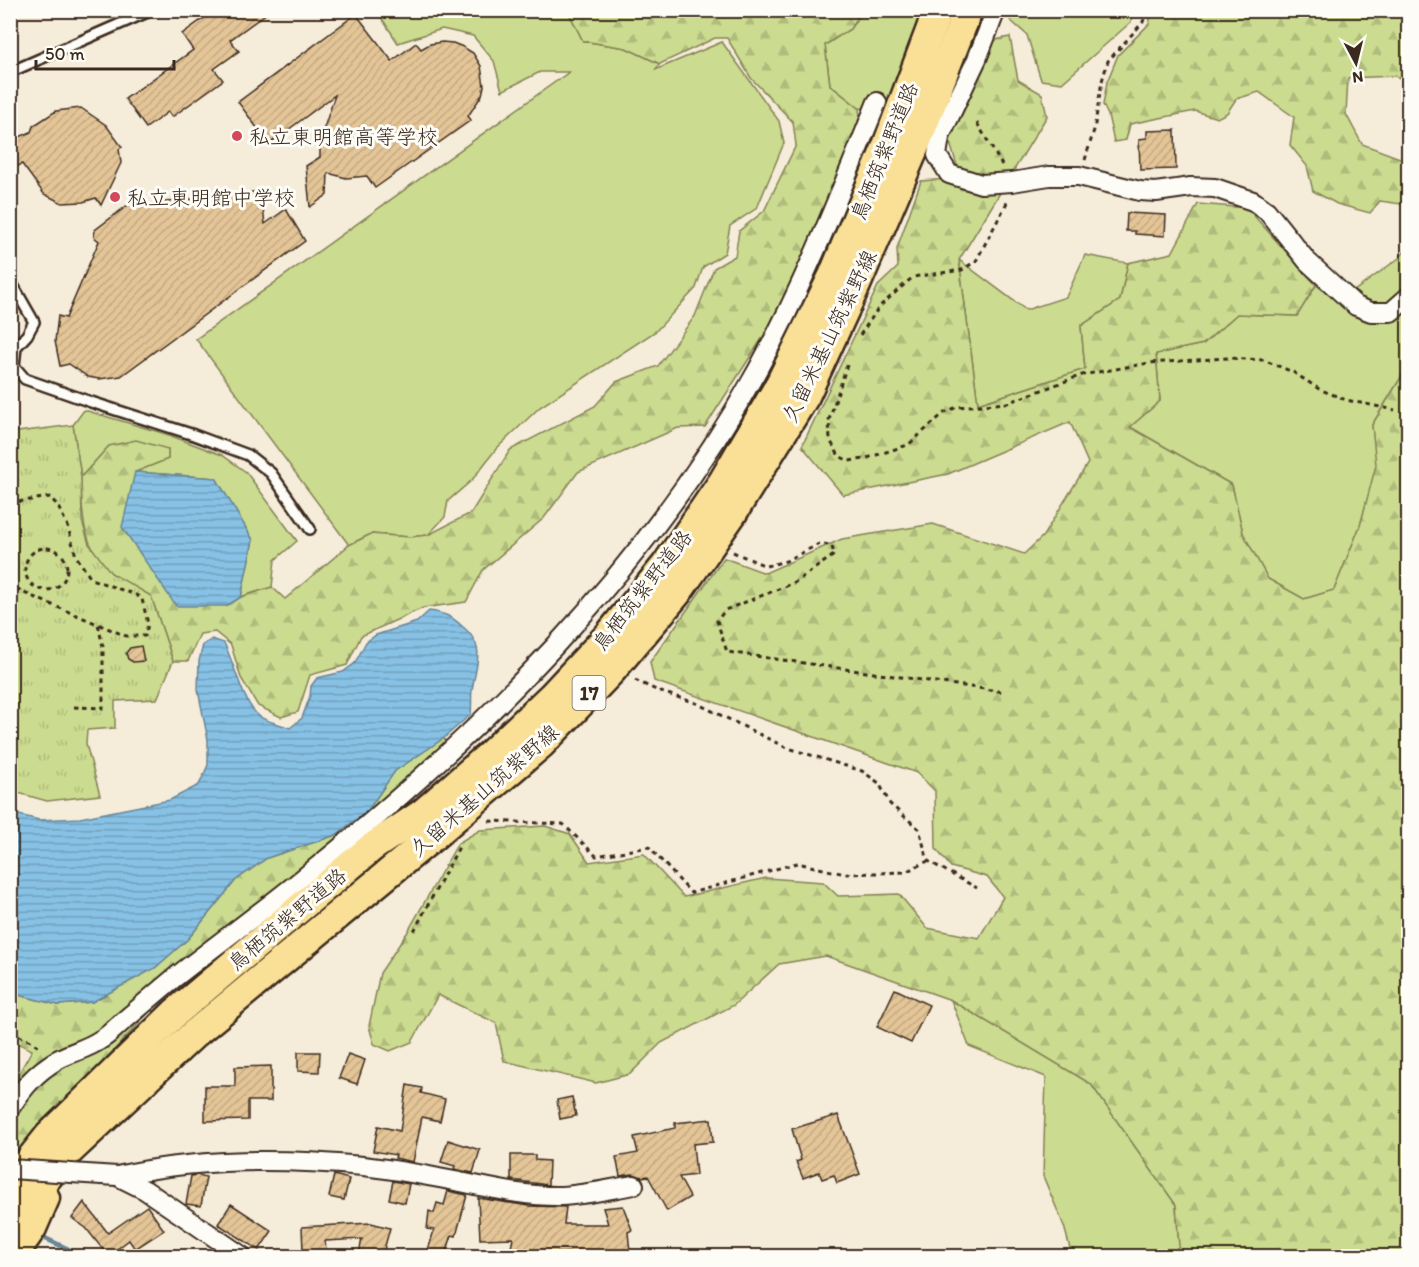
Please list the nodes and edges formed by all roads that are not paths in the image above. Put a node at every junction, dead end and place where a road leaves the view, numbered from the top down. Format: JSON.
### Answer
{"nodes":[{"id":1,"x":152,"y":10,"type":"edge"},
{"id":2,"x":938,"y":10,"type":"edge"},
{"id":3,"x":968,"y":10,"type":"edge"},
{"id":4,"x":996,"y":10,"type":"edge"},
{"id":5,"x":10,"y":72,"type":"edge"},
{"id":6,"x":877,"y":102,"type":"dead end"},
{"id":7,"x":10,"y":280,"type":"edge"},
{"id":8,"x":1408,"y":297,"type":"edge"},
{"id":9,"x":310,"y":529,"type":"dead end"},
{"id":10,"x":10,"y":1108,"type":"edge"},
{"id":11,"x":58,"y":1144,"type":"junction"},
{"id":12,"x":10,"y":1169,"type":"edge"},
{"id":13,"x":10,"y":1174,"type":"edge"},
{"id":14,"x":117,"y":1176,"type":"junction"},
{"id":15,"x":10,"y":1185,"type":"edge"},
{"id":16,"x":634,"y":1185,"type":"dead end"},
{"id":17,"x":10,"y":1223,"type":"edge"},
{"id":18,"x":14,"y":1257,"type":"edge"},
{"id":19,"x":242,"y":1257,"type":"edge"}],
"edges":[{"from":1,"to":5,"type":"lane"},
{"from":2,"to":11,"type":"main road","name":"鳥栖筑紫野道路","number":"17"},
{"from":3,"to":11,"type":"main road","name":"久留米基山筑紫野線","number":"17"},
{"from":4,"to":8,"type":"street"},
{"from":6,"to":10,"type":"street"},
{"from":7,"to":9,"type":"lane"},
{"from":11,"to":13,"type":"main road"},
{"from":11,"to":15,"type":"main road","name":"鳥栖筑紫野道路","number":"17"},
{"from":11,"to":17,"type":"main road","name":"久留米基山筑紫野線","number":"17"},
{"from":11,"to":18,"type":"main road"},
{"from":12,"to":14,"type":"street","bridge":true},
{"from":14,"to":16,"type":"street"},
{"from":14,"to":19,"type":"street"}]}
